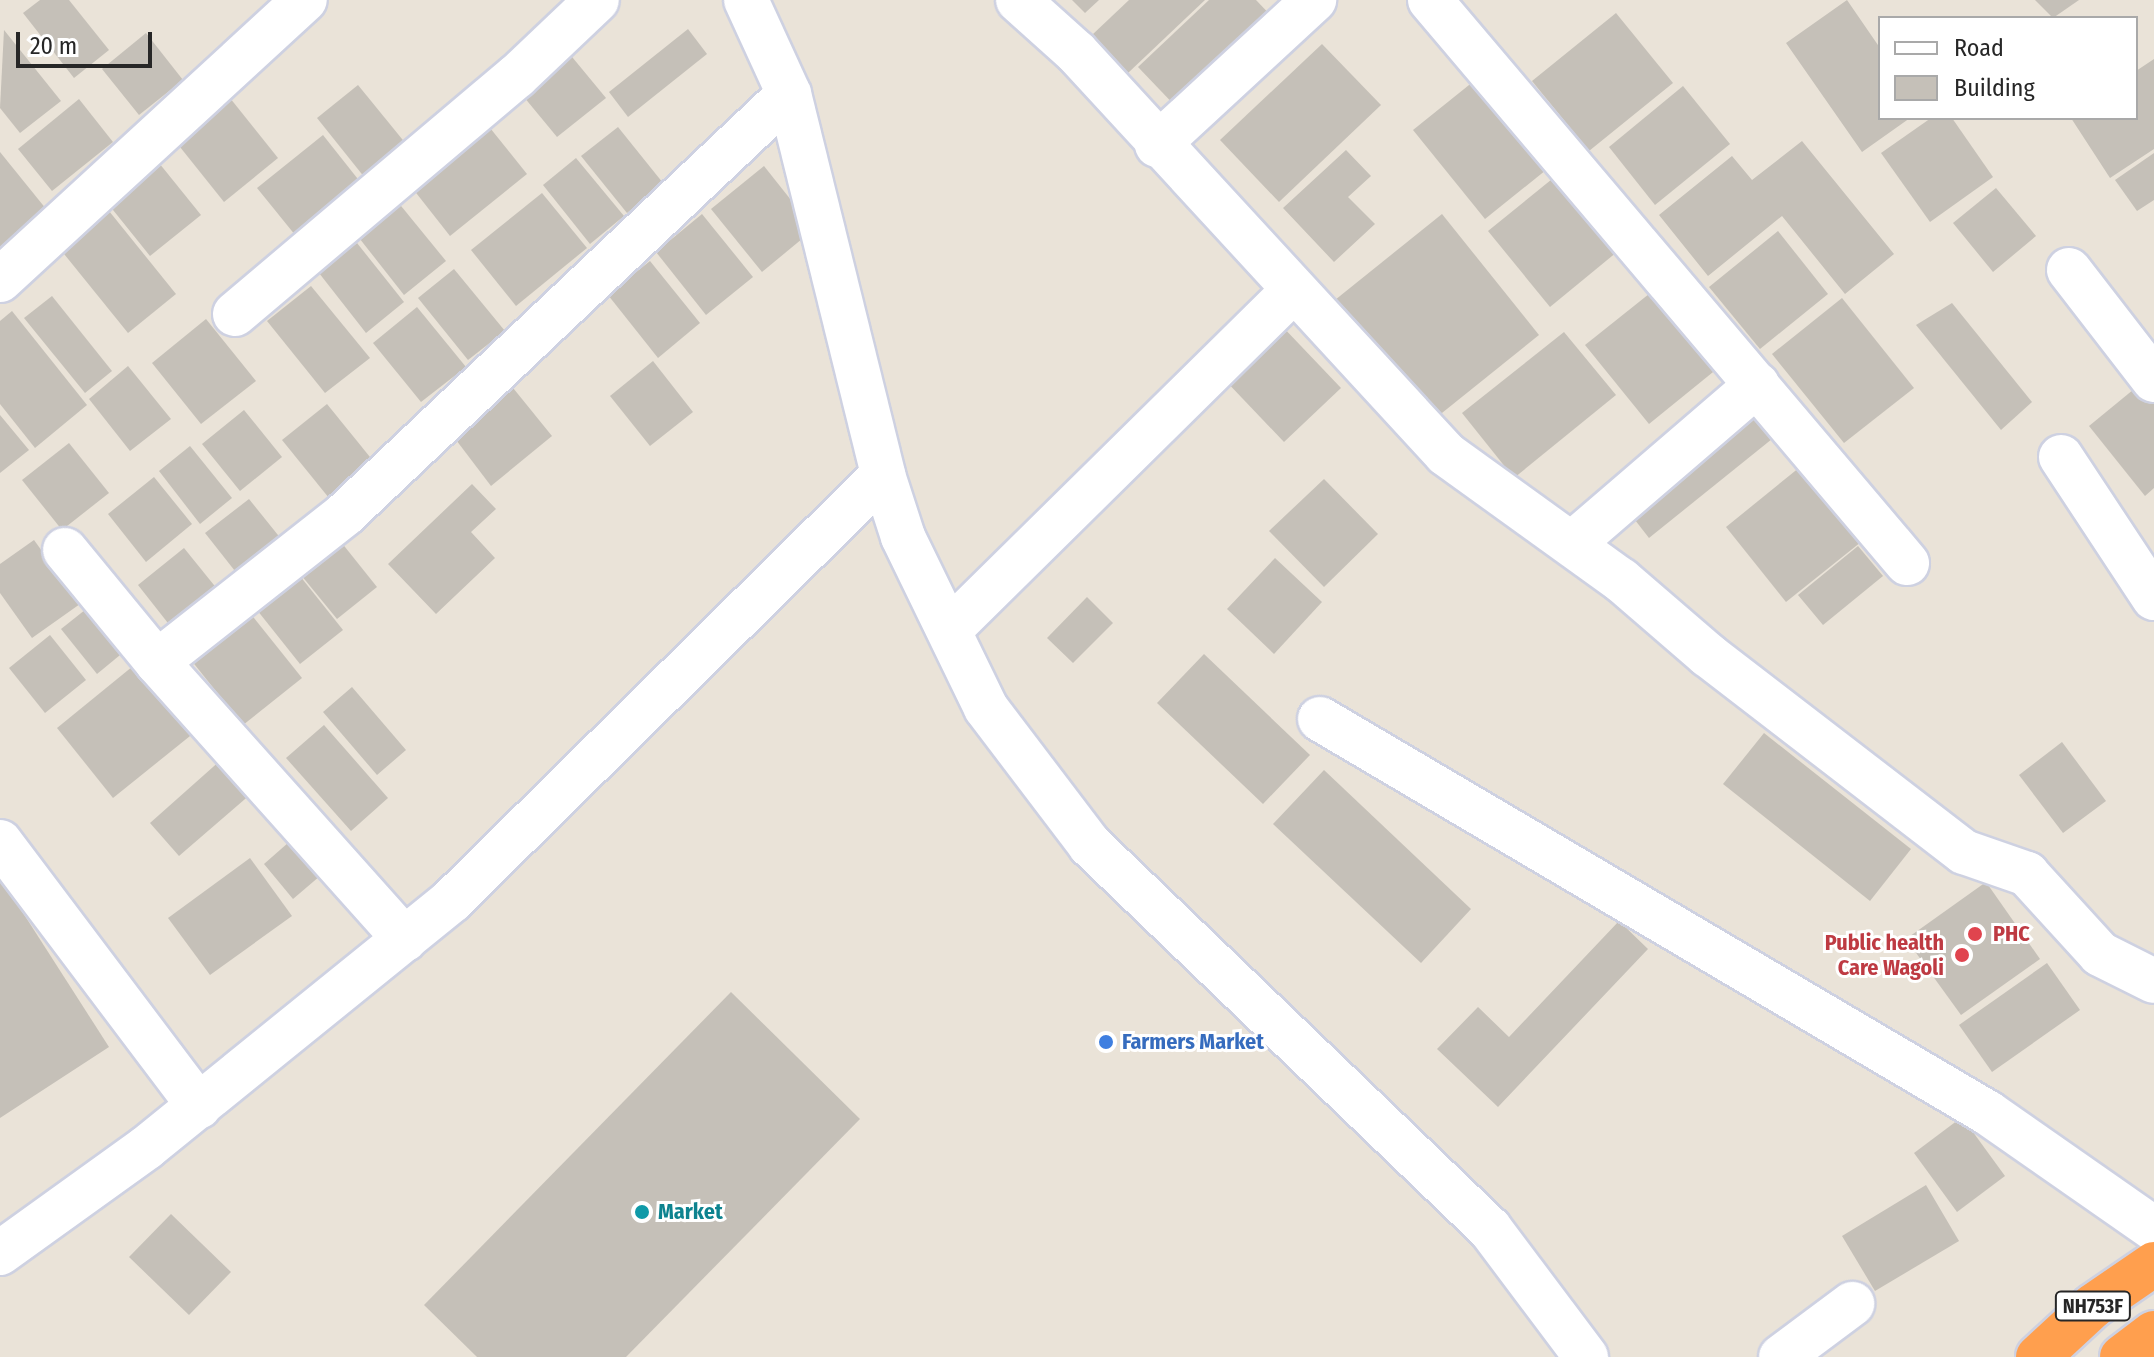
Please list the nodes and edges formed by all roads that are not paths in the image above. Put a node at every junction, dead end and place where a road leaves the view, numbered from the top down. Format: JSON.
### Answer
{"nodes":[{"id":1,"x":305,"y":0,"type":"edge"},
{"id":2,"x":597,"y":0,"type":"edge"},
{"id":3,"x":746,"y":0,"type":"edge"},
{"id":4,"x":1018,"y":0,"type":"edge"},
{"id":5,"x":1314,"y":0,"type":"edge"},
{"id":6,"x":1430,"y":0,"type":"edge"},
{"id":7,"x":789,"y":94,"type":"junction"},
{"id":8,"x":1157,"y":145,"type":"junction"},
{"id":9,"x":2069,"y":270,"type":"dead end"},
{"id":10,"x":0,"y":280,"type":"edge"},
{"id":11,"x":1293,"y":291,"type":"junction"},
{"id":12,"x":235,"y":314,"type":"dead end"},
{"id":13,"x":2154,"y":380,"type":"edge"},
{"id":14,"x":1757,"y":385,"type":"junction"},
{"id":15,"x":2061,"y":457,"type":"dead end"},
{"id":16,"x":883,"y":475,"type":"junction"},
{"id":17,"x":1573,"y":543,"type":"junction"},
{"id":18,"x":65,"y":550,"type":"dead end"},
{"id":19,"x":1907,"y":563,"type":"dead end"},
{"id":20,"x":2154,"y":598,"type":"edge"},
{"id":21,"x":949,"y":630,"type":"junction"},
{"id":22,"x":157,"y":662,"type":"junction"},
{"id":23,"x":1320,"y":719,"type":"dead end"},
{"id":24,"x":0,"y":842,"type":"edge"},
{"id":25,"x":405,"y":939,"type":"junction"},
{"id":26,"x":2154,"y":981,"type":"edge"},
{"id":27,"x":199,"y":1106,"type":"junction"},
{"id":28,"x":2154,"y":1229,"type":"edge"},
{"id":29,"x":0,"y":1253,"type":"edge"},
{"id":30,"x":2154,"y":1264,"type":"edge"},
{"id":31,"x":1852,"y":1304,"type":"dead end"},
{"id":32,"x":2154,"y":1333,"type":"edge"},
{"id":33,"x":1586,"y":1357,"type":"edge"},
{"id":34,"x":1781,"y":1357,"type":"edge"},
{"id":35,"x":2038,"y":1357,"type":"edge"},
{"id":36,"x":2122,"y":1357,"type":"edge"}],
"edges":[{"from":1,"to":10,"type":"street"},
{"from":2,"to":12,"type":"street"},
{"from":3,"to":7,"type":"street"},
{"from":4,"to":8,"type":"street"},
{"from":5,"to":8,"type":"street"},
{"from":6,"to":14,"type":"street"},
{"from":7,"to":16,"type":"street"},
{"from":7,"to":22,"type":"street"},
{"from":8,"to":11,"type":"street"},
{"from":9,"to":13,"type":"street"},
{"from":11,"to":17,"type":"street"},
{"from":11,"to":21,"type":"street"},
{"from":14,"to":17,"type":"street"},
{"from":14,"to":19,"type":"street"},
{"from":15,"to":20,"type":"street"},
{"from":16,"to":21,"type":"street"},
{"from":16,"to":25,"type":"street"},
{"from":17,"to":26,"type":"street"},
{"from":18,"to":22,"type":"street"},
{"from":21,"to":33,"type":"street"},
{"from":22,"to":25,"type":"street"},
{"from":23,"to":28,"type":"street"},
{"from":24,"to":27,"type":"street"},
{"from":25,"to":27,"type":"street"},
{"from":27,"to":29,"type":"street"},
{"from":30,"to":35,"type":"highway","number":"NH753F"},
{"from":31,"to":34,"type":"street"},
{"from":32,"to":36,"type":"highway","number":"NH753F"}]}
